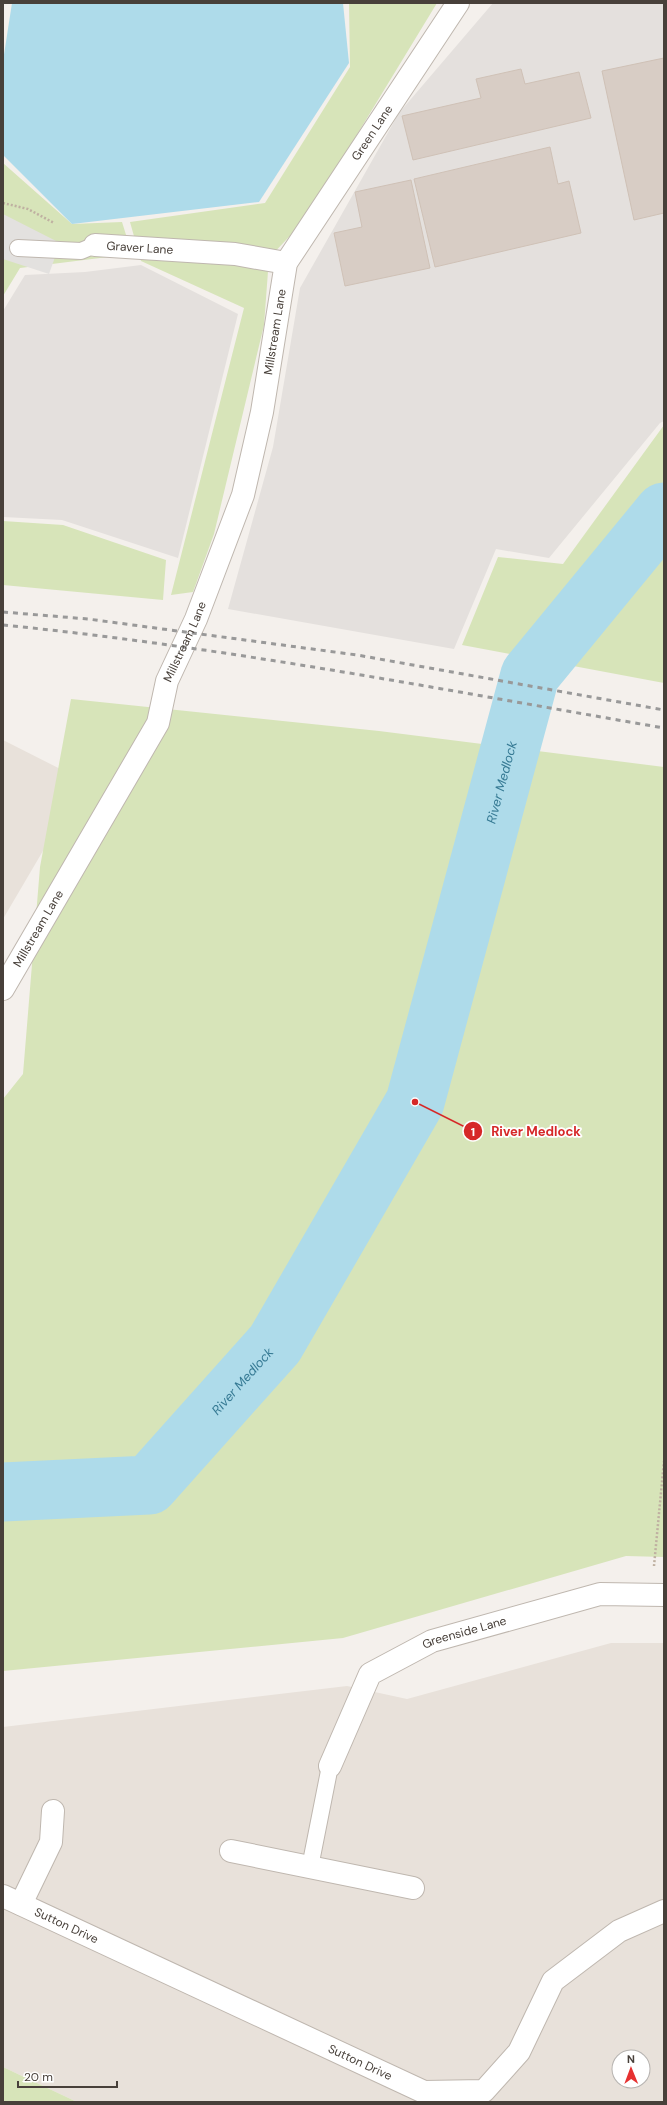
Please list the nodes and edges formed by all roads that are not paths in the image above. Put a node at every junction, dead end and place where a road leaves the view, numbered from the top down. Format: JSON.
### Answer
{"nodes":[{"id":1,"x":458,"y":3,"type":"edge"},
{"id":2,"x":95,"y":245,"type":"joint"},
{"id":3,"x":18,"y":248,"type":"dead end"},
{"id":4,"x":286,"y":263,"type":"junction"},
{"id":5,"x":3,"y":989,"type":"edge"},
{"id":6,"x":658,"y":1594,"type":"edge"},
{"id":7,"x":330,"y":1766,"type":"joint"},
{"id":8,"x":53,"y":1811,"type":"dead end"},
{"id":9,"x":231,"y":1851,"type":"dead end"},
{"id":10,"x":310,"y":1867,"type":"junction"},
{"id":11,"x":413,"y":1888,"type":"dead end"},
{"id":12,"x":12,"y":1900,"type":"edge"},
{"id":13,"x":664,"y":1911,"type":"edge"}],
"edges":[{"from":1,"to":4,"type":"street","name":"Green Lane"},
{"from":2,"to":3,"type":"lane"},
{"from":2,"to":4,"type":"street","name":"Graver Lane"},
{"from":4,"to":5,"type":"street","name":"Millstream Lane"},
{"from":6,"to":7,"type":"street","name":"Greenside Lane"},
{"from":7,"to":10,"type":"lane"},
{"from":8,"to":12,"type":"street"},
{"from":9,"to":10,"type":"street"},
{"from":10,"to":11,"type":"street"},
{"from":12,"to":13,"type":"street","name":"Sutton Drive"}]}
